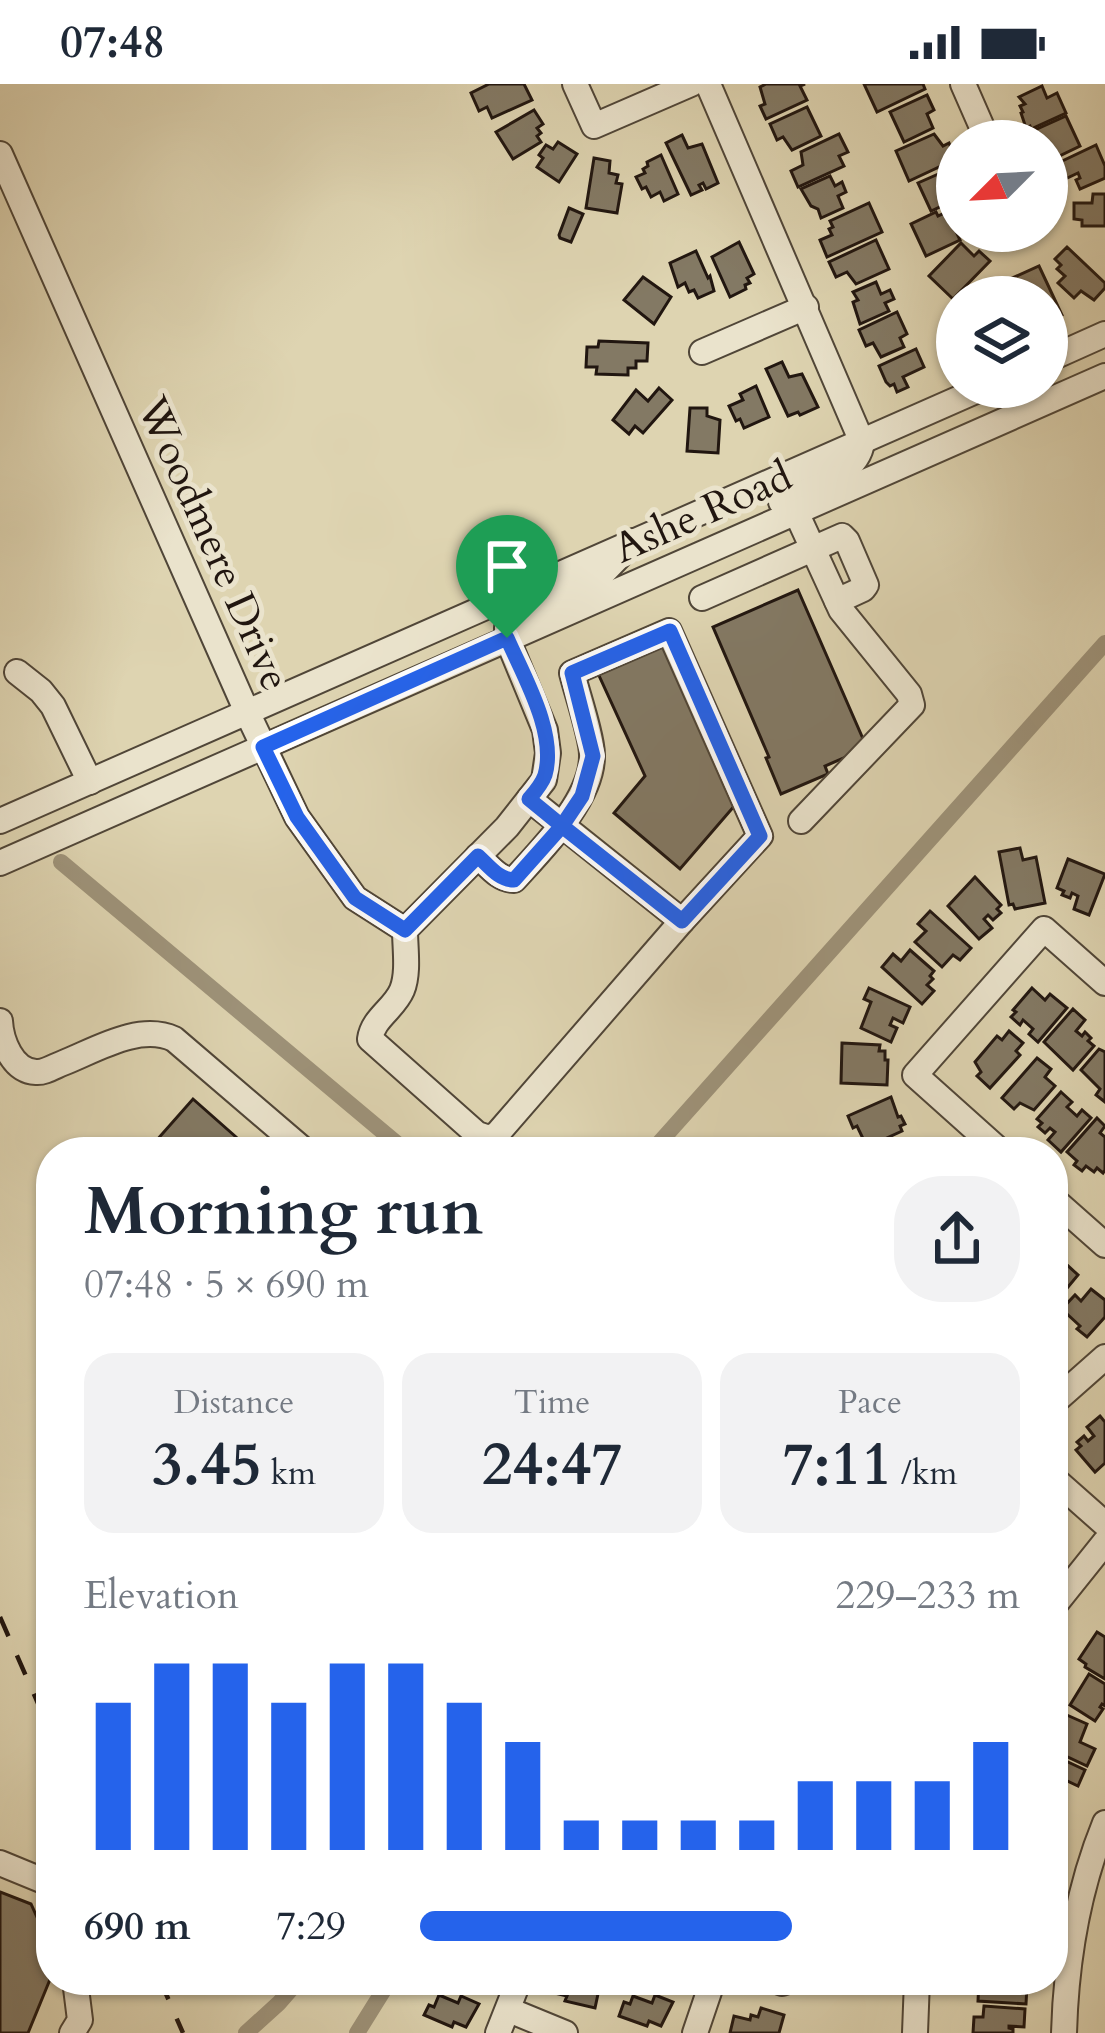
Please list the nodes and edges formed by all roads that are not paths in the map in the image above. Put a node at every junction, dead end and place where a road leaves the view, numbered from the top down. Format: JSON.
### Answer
{"nodes":[{"id":1,"x":575,"y":84,"type":"edge"},
{"id":2,"x":691,"y":84,"type":"edge"},
{"id":3,"x":708,"y":84,"type":"edge"},
{"id":4,"x":964,"y":84,"type":"edge"},
{"id":5,"x":979,"y":120,"type":"edge"},
{"id":6,"x":0,"y":154,"type":"edge"},
{"id":7,"x":806,"y":307,"type":"junction"},
{"id":8,"x":1105,"y":334,"type":"edge"},
{"id":9,"x":1068,"y":351,"type":"edge"},
{"id":10,"x":702,"y":352,"type":"dead end"},
{"id":11,"x":1105,"y":376,"type":"edge"},
{"id":12,"x":938,"y":408,"type":"edge"},
{"id":13,"x":862,"y":442,"type":"junction"},
{"id":14,"x":796,"y":512,"type":"junction"},
{"id":15,"x":634,"y":541,"type":"junction"},
{"id":16,"x":716,"y":547,"type":"junction"},
{"id":17,"x":813,"y":549,"type":"junction"},
{"id":18,"x":702,"y":598,"type":"dead end"},
{"id":19,"x":507,"y":638,"type":"junction"},
{"id":20,"x":16,"y":672,"type":"dead end"},
{"id":21,"x":247,"y":712,"type":"junction"},
{"id":22,"x":263,"y":747,"type":"junction"},
{"id":23,"x":90,"y":782,"type":"junction"},
{"id":24,"x":529,"y":799,"type":"junction"},
{"id":25,"x":0,"y":821,"type":"edge"},
{"id":26,"x":801,"y":821,"type":"dead end"},
{"id":27,"x":562,"y":826,"type":"junction"},
{"id":28,"x":478,"y":856,"type":"junction"},
{"id":29,"x":0,"y":863,"type":"edge"},
{"id":30,"x":682,"y":921,"type":"junction"},
{"id":31,"x":405,"y":930,"type":"junction"},
{"id":32,"x":1105,"y":983,"type":"edge"},
{"id":33,"x":0,"y":1021,"type":"edge"},
{"id":34,"x":0,"y":1035,"type":"edge"},
{"id":35,"x":288,"y":1137,"type":"edge"},
{"id":36,"x":486,"y":1137,"type":"edge"},
{"id":37,"x":491,"y":1137,"type":"edge"},
{"id":38,"x":984,"y":1137,"type":"edge"},
{"id":39,"x":1068,"y":1212,"type":"edge"},
{"id":40,"x":1105,"y":1245,"type":"edge"},
{"id":41,"x":1105,"y":1357,"type":"edge"},
{"id":42,"x":1068,"y":1390,"type":"edge"},
{"id":43,"x":1068,"y":1491,"type":"edge"},
{"id":44,"x":1105,"y":1524,"type":"edge"},
{"id":45,"x":1105,"y":1542,"type":"edge"},
{"id":46,"x":1068,"y":1588,"type":"edge"},
{"id":47,"x":1105,"y":1823,"type":"edge"},
{"id":48,"x":0,"y":1863,"type":"edge"},
{"id":49,"x":36,"y":1878,"type":"edge"},
{"id":50,"x":1068,"y":1986,"type":"edge"},
{"id":51,"x":77,"y":1995,"type":"edge"},
{"id":52,"x":708,"y":1995,"type":"edge"},
{"id":53,"x":916,"y":1995,"type":"edge"},
{"id":54,"x":1067,"y":1995,"type":"edge"},
{"id":55,"x":504,"y":2021,"type":"edge"},
{"id":56,"x":72,"y":2033,"type":"edge"},
{"id":57,"x":566,"y":2033,"type":"edge"},
{"id":58,"x":695,"y":2033,"type":"edge"},
{"id":59,"x":914,"y":2033,"type":"edge"},
{"id":60,"x":1064,"y":2033,"type":"edge"}],
"edges":[{"from":1,"to":2,"type":"street"},
{"from":3,"to":7,"type":"street"},
{"from":4,"to":5,"type":"street"},
{"from":6,"to":21,"type":"street","name":"Woodmere Drive"},
{"from":7,"to":10,"type":"street"},
{"from":7,"to":13,"type":"street"},
{"from":8,"to":9,"type":"street"},
{"from":11,"to":14,"type":"street","name":"Ashe Road"},
{"from":12,"to":13,"type":"street","name":"Ashe Road"},
{"from":13,"to":15,"type":"street","name":"Ashe Road"},
{"from":13,"to":16,"type":"street"},
{"from":14,"to":16,"type":"street","name":"Ashe Road"},
{"from":14,"to":17,"type":"street"},
{"from":15,"to":19,"type":"street"},
{"from":15,"to":21,"type":"street","name":"Ashe Road"},
{"from":16,"to":19,"type":"street","name":"Ashe Road"},
{"from":17,"to":18,"type":"street"},
{"from":17,"to":26,"type":"street"},
{"from":19,"to":22,"type":"street","name":"Ashe Road"},
{"from":19,"to":24,"type":"street"},
{"from":20,"to":23,"type":"street"},
{"from":21,"to":22,"type":"street","name":"Woodmere Drive"},
{"from":21,"to":23,"type":"street","name":"Ashe Road"},
{"from":22,"to":29,"type":"street","name":"Ashe Road"},
{"from":22,"to":31,"type":"street","name":"Woodmere Drive"},
{"from":23,"to":25,"type":"street","name":"Ashe Road"},
{"from":24,"to":27,"type":"street"},
{"from":24,"to":28,"type":"street"},
{"from":27,"to":28,"type":"street"},
{"from":27,"to":30,"type":"street"},
{"from":27,"to":30,"type":"street"},
{"from":28,"to":31,"type":"street"},
{"from":30,"to":37,"type":"street"},
{"from":31,"to":36,"type":"street"},
{"from":32,"to":38,"type":"street"},
{"from":33,"to":34,"type":"street"},
{"from":34,"to":35,"type":"street"},
{"from":39,"to":40,"type":"street"},
{"from":41,"to":42,"type":"street"},
{"from":43,"to":44,"type":"street"},
{"from":45,"to":46,"type":"street"},
{"from":47,"to":50,"type":"street"},
{"from":48,"to":49,"type":"street"},
{"from":51,"to":56,"type":"street"},
{"from":52,"to":58,"type":"street"},
{"from":53,"to":59,"type":"street"},
{"from":54,"to":60,"type":"street"},
{"from":55,"to":57,"type":"street"}]}
